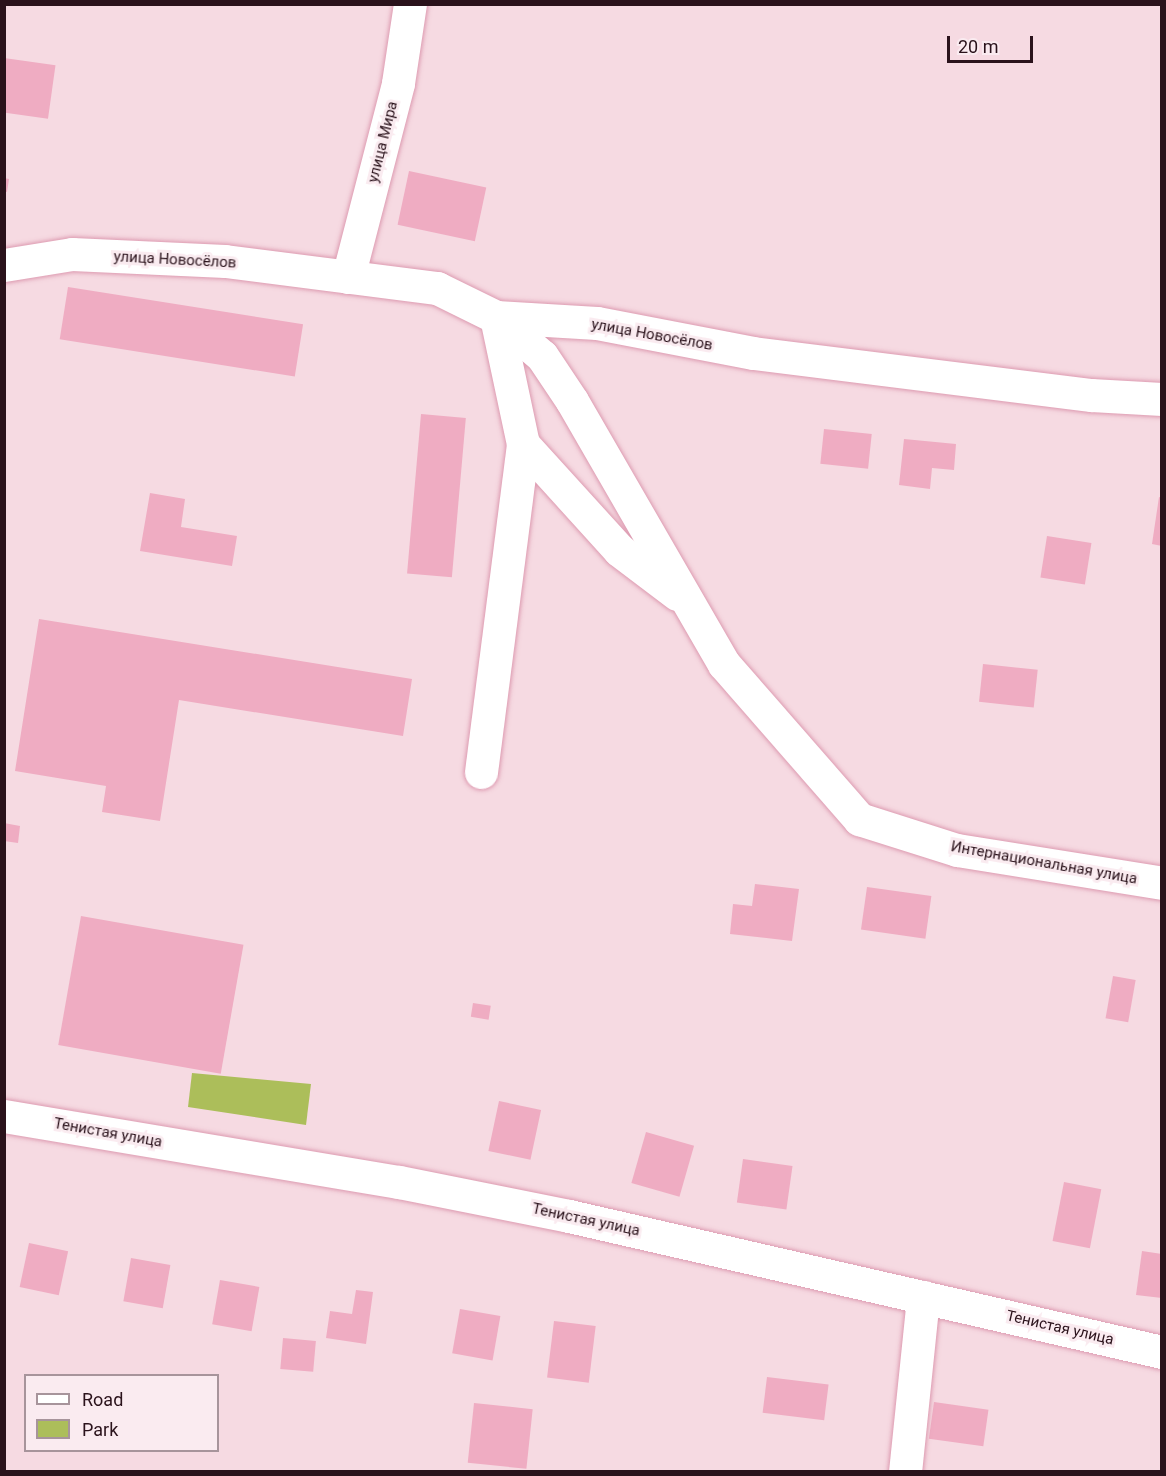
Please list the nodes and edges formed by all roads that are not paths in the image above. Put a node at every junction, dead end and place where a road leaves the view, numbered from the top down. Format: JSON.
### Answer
{"nodes":[{"id":1,"x":410,"y":4,"type":"edge"},
{"id":2,"x":4,"y":265,"type":"edge"},
{"id":3,"x":348,"y":277,"type":"junction"},
{"id":4,"x":496,"y":317,"type":"junction"},
{"id":5,"x":1161,"y":399,"type":"edge"},
{"id":6,"x":523,"y":444,"type":"junction"},
{"id":7,"x":688,"y":602,"type":"junction"},
{"id":8,"x":481,"y":772,"type":"dead end"},
{"id":9,"x":1161,"y":884,"type":"edge"},
{"id":10,"x":4,"y":1116,"type":"edge"},
{"id":11,"x":923,"y":1297,"type":"junction"},
{"id":12,"x":1161,"y":1352,"type":"edge"},
{"id":13,"x":905,"y":1472,"type":"edge"}],
"edges":[{"from":1,"to":3,"type":"street","name":"улица Мира"},
{"from":2,"to":3,"type":"street","name":"улица Новосёлов"},
{"from":3,"to":4,"type":"street","name":"улица Новосёлов"},
{"from":4,"to":5,"type":"street","name":"улица Новосёлов"},
{"from":4,"to":6,"type":"street"},
{"from":4,"to":7,"type":"street"},
{"from":6,"to":7,"type":"street"},
{"from":6,"to":8,"type":"street"},
{"from":7,"to":9,"type":"street","name":"Интернациональная улица"},
{"from":10,"to":11,"type":"street","name":"Тенистая улица"},
{"from":11,"to":12,"type":"street","name":"Тенистая улица"},
{"from":11,"to":13,"type":"street"}]}
